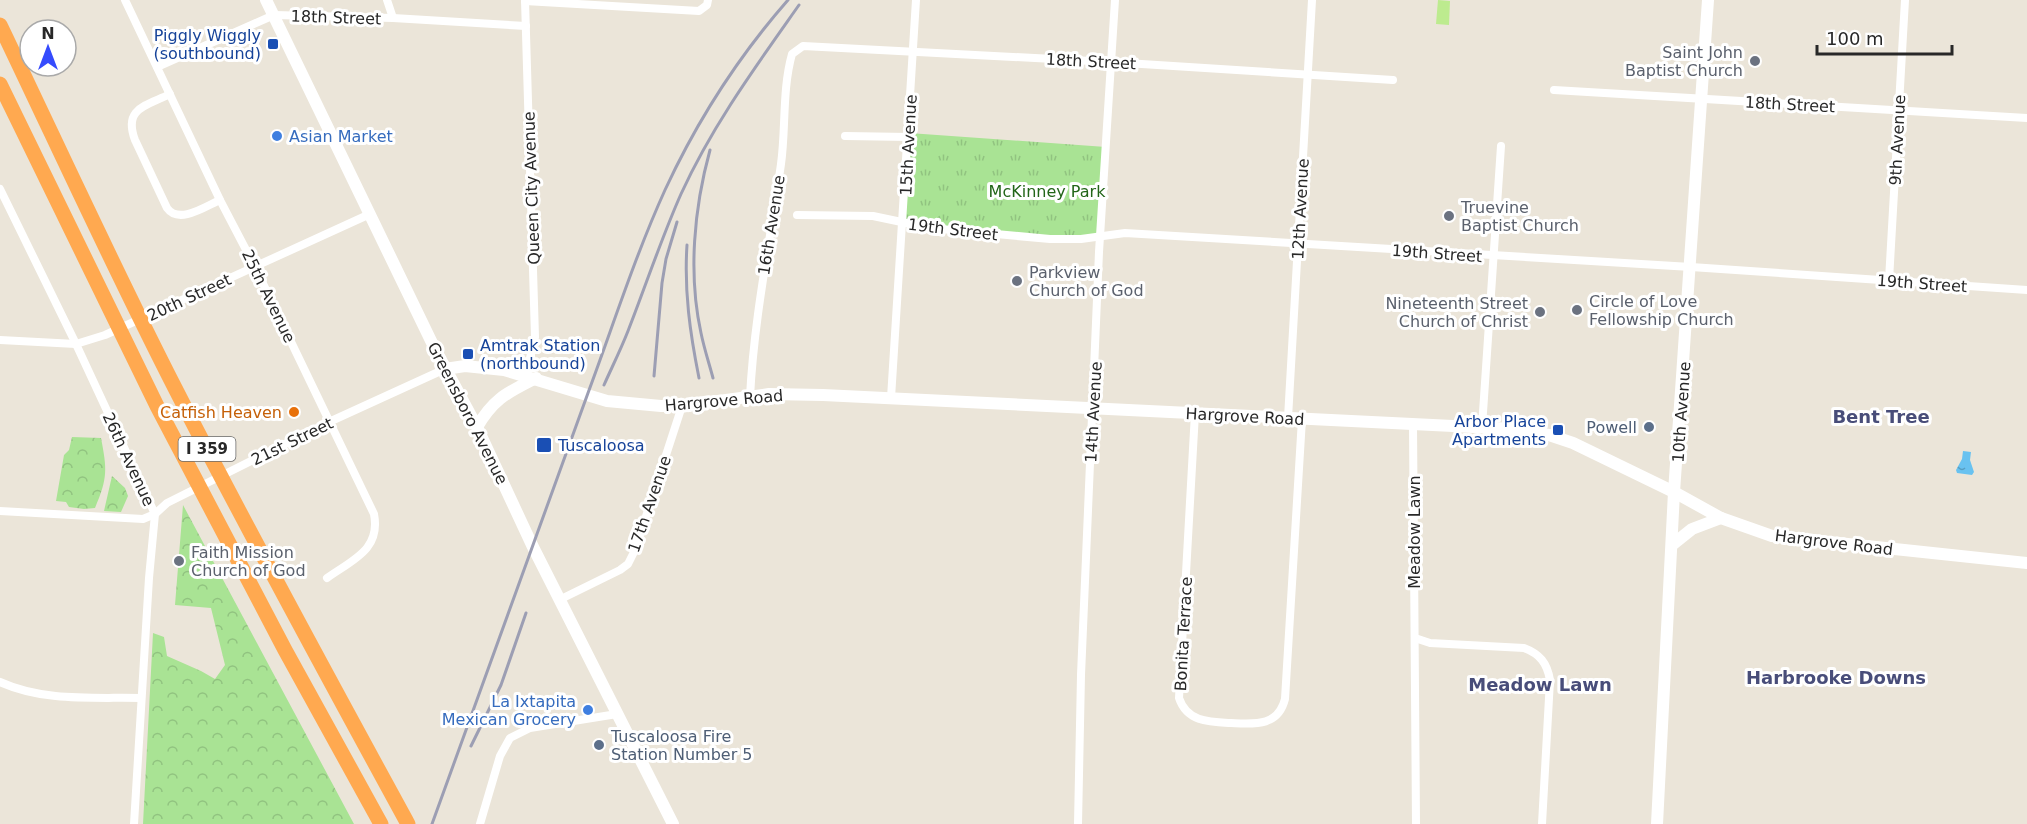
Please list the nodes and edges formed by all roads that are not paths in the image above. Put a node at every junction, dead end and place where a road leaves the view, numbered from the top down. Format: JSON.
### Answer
{"nodes":[{"id":1,"x":125,"y":0,"type":"edge"},
{"id":2,"x":267,"y":0,"type":"edge"},
{"id":3,"x":387,"y":0,"type":"edge"},
{"id":4,"x":525,"y":0,"type":"edge"},
{"id":5,"x":916,"y":0,"type":"edge"},
{"id":6,"x":1115,"y":0,"type":"edge"},
{"id":7,"x":1312,"y":0,"type":"edge"},
{"id":8,"x":1708,"y":0,"type":"edge"},
{"id":9,"x":1905,"y":0,"type":"edge"},
{"id":10,"x":708,"y":2,"type":"edge"},
{"id":11,"x":274,"y":15,"type":"junction"},
{"id":12,"x":393,"y":18,"type":"junction"},
{"id":13,"x":0,"y":25,"type":"edge"},
{"id":14,"x":526,"y":26,"type":"junction"},
{"id":15,"x":913,"y":52,"type":"junction"},
{"id":16,"x":792,"y":54,"type":"joint"},
{"id":17,"x":1110,"y":62,"type":"junction"},
{"id":18,"x":157,"y":67,"type":"junction"},
{"id":19,"x":1308,"y":74,"type":"junction"},
{"id":20,"x":1393,"y":80,"type":"dead end"},
{"id":21,"x":0,"y":84,"type":"edge"},
{"id":22,"x":1554,"y":90,"type":"dead end"},
{"id":23,"x":170,"y":94,"type":"junction"},
{"id":24,"x":1702,"y":99,"type":"junction"},
{"id":25,"x":1898,"y":110,"type":"junction"},
{"id":26,"x":2027,"y":118,"type":"edge"},
{"id":27,"x":845,"y":135,"type":"dead end"},
{"id":28,"x":909,"y":137,"type":"junction"},
{"id":29,"x":1501,"y":146,"type":"dead end"},
{"id":30,"x":0,"y":189,"type":"edge"},
{"id":31,"x":220,"y":200,"type":"junction"},
{"id":32,"x":370,"y":214,"type":"junction"},
{"id":33,"x":797,"y":215,"type":"dead end"},
{"id":34,"x":903,"y":223,"type":"junction"},
{"id":35,"x":1100,"y":237,"type":"junction"},
{"id":36,"x":1298,"y":244,"type":"junction"},
{"id":37,"x":1494,"y":256,"type":"junction"},
{"id":38,"x":255,"y":267,"type":"junction"},
{"id":39,"x":1691,"y":267,"type":"junction"},
{"id":40,"x":1889,"y":280,"type":"junction"},
{"id":41,"x":2027,"y":290,"type":"edge"},
{"id":42,"x":0,"y":340,"type":"edge"},
{"id":43,"x":76,"y":344,"type":"junction"},
{"id":44,"x":446,"y":369,"type":"junction"},
{"id":45,"x":531,"y":377,"type":"junction"},
{"id":46,"x":750,"y":397,"type":"junction"},
{"id":47,"x":891,"y":398,"type":"junction"},
{"id":48,"x":682,"y":406,"type":"junction"},
{"id":49,"x":1093,"y":408,"type":"junction"},
{"id":50,"x":1195,"y":413,"type":"junction"},
{"id":51,"x":1288,"y":418,"type":"junction"},
{"id":52,"x":1302,"y":419,"type":"junction"},
{"id":53,"x":329,"y":422,"type":"junction"},
{"id":54,"x":1413,"y":425,"type":"junction"},
{"id":55,"x":477,"y":427,"type":"junction"},
{"id":56,"x":1482,"y":427,"type":"junction"},
{"id":57,"x":1674,"y":492,"type":"junction"},
{"id":58,"x":0,"y":511,"type":"edge"},
{"id":59,"x":155,"y":514,"type":"junction"},
{"id":60,"x":1721,"y":518,"type":"junction"},
{"id":61,"x":1672,"y":546,"type":"junction"},
{"id":62,"x":2027,"y":563,"type":"edge"},
{"id":63,"x":327,"y":578,"type":"dead end"},
{"id":64,"x":561,"y":599,"type":"junction"},
{"id":65,"x":1415,"y":638,"type":"junction"},
{"id":66,"x":0,"y":682,"type":"edge"},
{"id":67,"x":141,"y":698,"type":"junction"},
{"id":68,"x":617,"y":714,"type":"junction"},
{"id":69,"x":134,"y":824,"type":"edge"},
{"id":70,"x":381,"y":824,"type":"edge"},
{"id":71,"x":408,"y":824,"type":"edge"},
{"id":72,"x":480,"y":824,"type":"edge"},
{"id":73,"x":673,"y":824,"type":"edge"},
{"id":74,"x":1078,"y":824,"type":"edge"},
{"id":75,"x":1416,"y":824,"type":"edge"},
{"id":76,"x":1542,"y":824,"type":"edge"},
{"id":77,"x":1657,"y":824,"type":"edge"}],
"edges":[{"from":1,"to":18,"type":"street","name":"25th Avenue"},
{"from":2,"to":11,"type":"main road","name":"Greensboro Avenue"},
{"from":3,"to":12,"type":"street"},
{"from":4,"to":10,"type":"street"},
{"from":4,"to":14,"type":"street","name":"Queen City Avenue"},
{"from":5,"to":15,"type":"street","name":"15th Avenue"},
{"from":6,"to":17,"type":"street","name":"14th Avenue"},
{"from":7,"to":19,"type":"street","name":"12th Avenue"},
{"from":8,"to":24,"type":"main road","name":"10th Avenue"},
{"from":9,"to":25,"type":"street","name":"9th Avenue"},
{"from":11,"to":12,"type":"street","name":"18th Street"},
{"from":11,"to":18,"type":"street","name":"18th Street"},
{"from":11,"to":32,"type":"main road","name":"Greensboro Avenue"},
{"from":12,"to":14,"type":"street","name":"18th Street"},
{"from":13,"to":71,"type":"highway","number":"I 359"},
{"from":14,"to":45,"type":"street","name":"Queen City Avenue"},
{"from":15,"to":16,"type":"street","name":"18th Street"},
{"from":15,"to":17,"type":"street","name":"18th Street"},
{"from":15,"to":28,"type":"street","name":"15th Avenue"},
{"from":16,"to":46,"type":"street","name":"16th Avenue"},
{"from":17,"to":19,"type":"street","name":"18th Street"},
{"from":17,"to":35,"type":"street","name":"14th Avenue"},
{"from":18,"to":23,"type":"street","name":"25th Avenue"},
{"from":19,"to":20,"type":"street","name":"18th Street"},
{"from":19,"to":36,"type":"street","name":"12th Avenue"},
{"from":21,"to":70,"type":"highway","number":"I 359"},
{"from":22,"to":24,"type":"street","name":"18th Street"},
{"from":23,"to":31,"type":"street","name":"25th Avenue"},
{"from":23,"to":31,"type":"street"},
{"from":24,"to":25,"type":"street","name":"18th Street"},
{"from":24,"to":39,"type":"main road","name":"10th Avenue"},
{"from":25,"to":26,"type":"street","name":"18th Street"},
{"from":25,"to":40,"type":"street","name":"9th Avenue"},
{"from":27,"to":28,"type":"street"},
{"from":28,"to":34,"type":"street","name":"15th Avenue"},
{"from":29,"to":37,"type":"street"},
{"from":30,"to":43,"type":"street","name":"26th Avenue"},
{"from":31,"to":38,"type":"street","name":"25th Avenue"},
{"from":32,"to":38,"type":"street","name":"20th Street"},
{"from":32,"to":44,"type":"main road","name":"Greensboro Avenue"},
{"from":33,"to":34,"type":"street","name":"19th Street"},
{"from":34,"to":35,"type":"street","name":"19th Street"},
{"from":34,"to":47,"type":"street","name":"15th Avenue"},
{"from":35,"to":36,"type":"street","name":"19th Street"},
{"from":35,"to":49,"type":"street","name":"14th Avenue"},
{"from":36,"to":37,"type":"street","name":"19th Street"},
{"from":36,"to":51,"type":"street","name":"12th Avenue"},
{"from":37,"to":39,"type":"street","name":"19th Street"},
{"from":37,"to":56,"type":"street"},
{"from":38,"to":43,"type":"street","name":"20th Street"},
{"from":38,"to":53,"type":"street","name":"25th Avenue"},
{"from":39,"to":40,"type":"street","name":"19th Street"},
{"from":39,"to":57,"type":"main road","name":"10th Avenue"},
{"from":40,"to":41,"type":"street","name":"19th Street"},
{"from":42,"to":43,"type":"street","name":"20th Street"},
{"from":43,"to":59,"type":"street","name":"26th Avenue"},
{"from":44,"to":45,"type":"main road","name":"Hargrove Road"},
{"from":44,"to":53,"type":"street","name":"21st Street"},
{"from":44,"to":55,"type":"main road","name":"Greensboro Avenue"},
{"from":45,"to":48,"type":"main road","name":"Hargrove Road"},
{"from":45,"to":55,"type":"main road"},
{"from":46,"to":47,"type":"main road","name":"Hargrove Road"},
{"from":46,"to":48,"type":"main road","name":"Hargrove Road"},
{"from":47,"to":49,"type":"main road","name":"Hargrove Road"},
{"from":48,"to":64,"type":"street","name":"17th Avenue"},
{"from":49,"to":50,"type":"main road","name":"Hargrove Road"},
{"from":49,"to":74,"type":"street","name":"14th Avenue"},
{"from":50,"to":51,"type":"main road","name":"Hargrove Road"},
{"from":50,"to":52,"type":"street","name":"Bonita Terrace"},
{"from":51,"to":52,"type":"main road","name":"Hargrove Road"},
{"from":52,"to":54,"type":"main road","name":"Hargrove Road"},
{"from":53,"to":59,"type":"street","name":"21st Street"},
{"from":53,"to":63,"type":"street","name":"25th Avenue"},
{"from":54,"to":56,"type":"main road","name":"Hargrove Road"},
{"from":54,"to":65,"type":"street","name":"Meadow Lawn"},
{"from":55,"to":64,"type":"main road","name":"Greensboro Avenue"},
{"from":56,"to":57,"type":"main road","name":"Hargrove Road"},
{"from":57,"to":60,"type":"main road","name":"Hargrove Road"},
{"from":57,"to":61,"type":"main road","name":"10th Avenue"},
{"from":58,"to":59,"type":"street","name":"21st Street"},
{"from":59,"to":67,"type":"street","name":"26th Avenue"},
{"from":60,"to":61,"type":"main road"},
{"from":60,"to":62,"type":"main road","name":"Hargrove Road"},
{"from":61,"to":77,"type":"main road","name":"10th Avenue"},
{"from":64,"to":68,"type":"main road","name":"Greensboro Avenue"},
{"from":65,"to":75,"type":"street","name":"Meadow Lawn"},
{"from":65,"to":76,"type":"street"},
{"from":66,"to":67,"type":"street"},
{"from":67,"to":69,"type":"street","name":"26th Avenue"},
{"from":68,"to":72,"type":"street"},
{"from":68,"to":73,"type":"main road","name":"Greensboro Avenue"}]}
